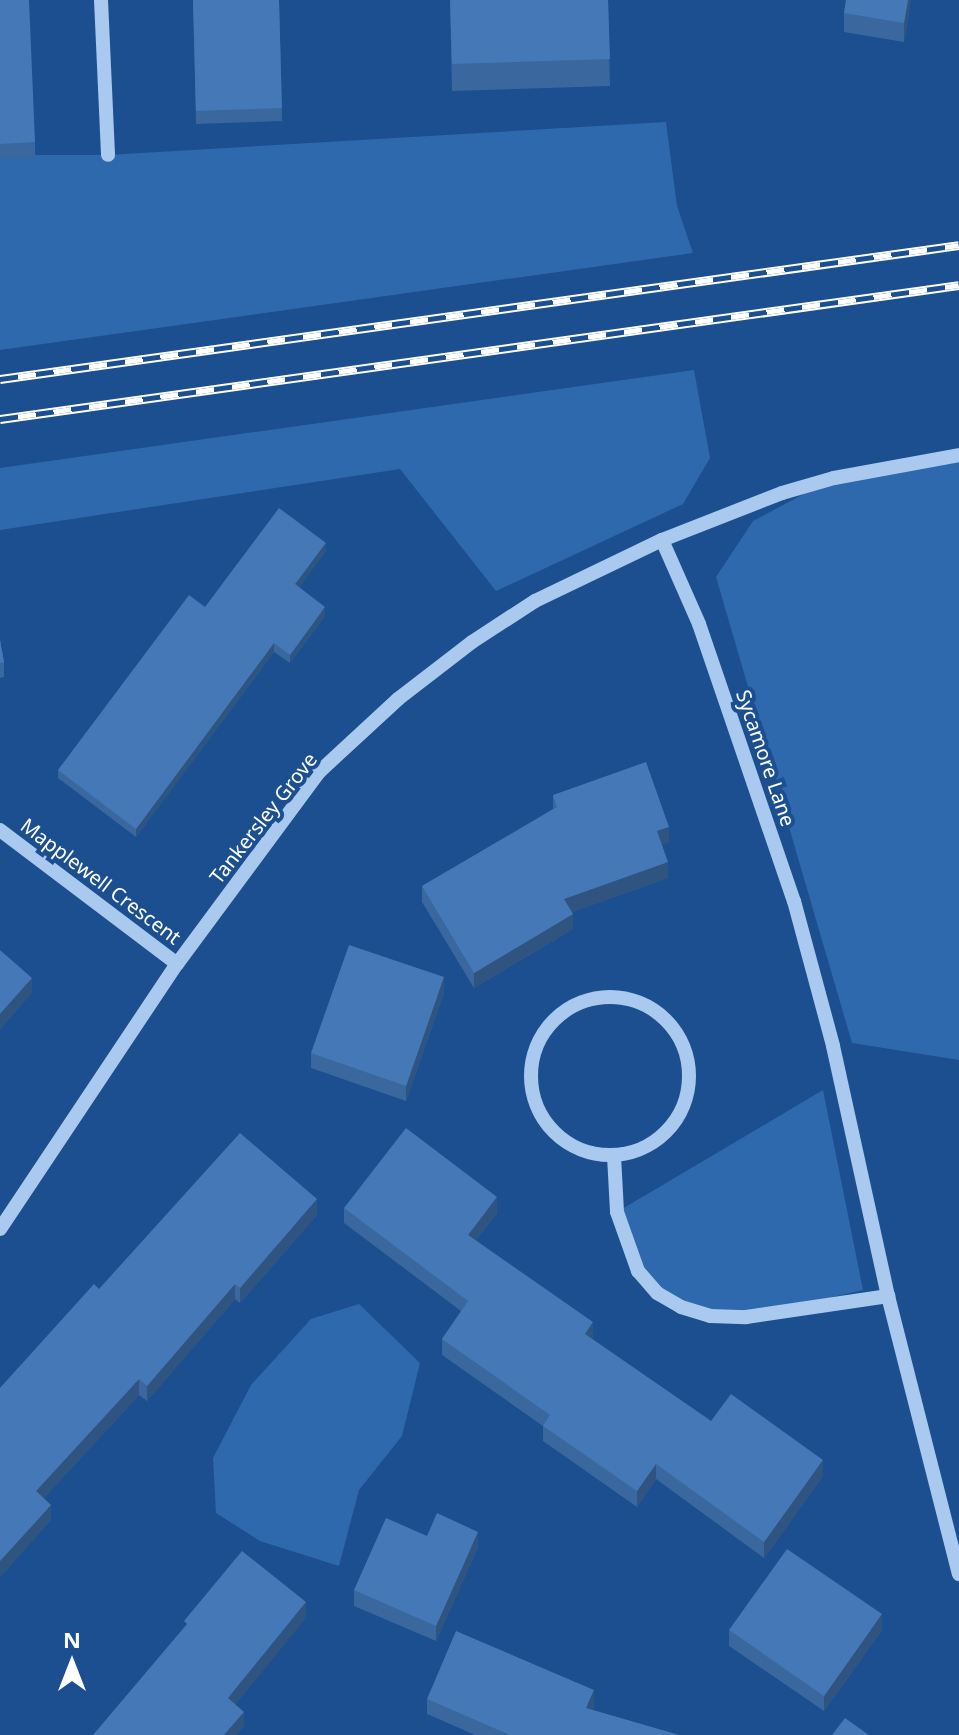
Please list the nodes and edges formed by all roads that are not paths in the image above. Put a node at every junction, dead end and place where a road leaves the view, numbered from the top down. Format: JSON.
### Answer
{"nodes":[{"id":1,"x":101,"y":0,"type":"edge"},
{"id":2,"x":108,"y":155,"type":"dead end"},
{"id":3,"x":959,"y":455,"type":"edge"},
{"id":4,"x":662,"y":540,"type":"junction"},
{"id":5,"x":0,"y":830,"type":"edge"},
{"id":6,"x":177,"y":964,"type":"junction"},
{"id":7,"x":614,"y":1156,"type":"junction"},
{"id":8,"x":0,"y":1229,"type":"edge"},
{"id":9,"x":888,"y":1296,"type":"junction"},
{"id":10,"x":959,"y":1574,"type":"edge"}],
"edges":[{"from":1,"to":2,"type":"street"},
{"from":3,"to":4,"type":"street"},
{"from":4,"to":6,"type":"street","name":"Tankersley Grove"},
{"from":4,"to":9,"type":"street","name":"Sycamore Lane"},
{"from":5,"to":6,"type":"street","name":"Mapplewell Crescent"},
{"from":6,"to":8,"type":"street","name":"Tankersley Grove"},
{"from":7,"to":7,"type":"street"},
{"from":7,"to":9,"type":"street"},
{"from":9,"to":10,"type":"street","name":"Sycamore Lane"}]}
